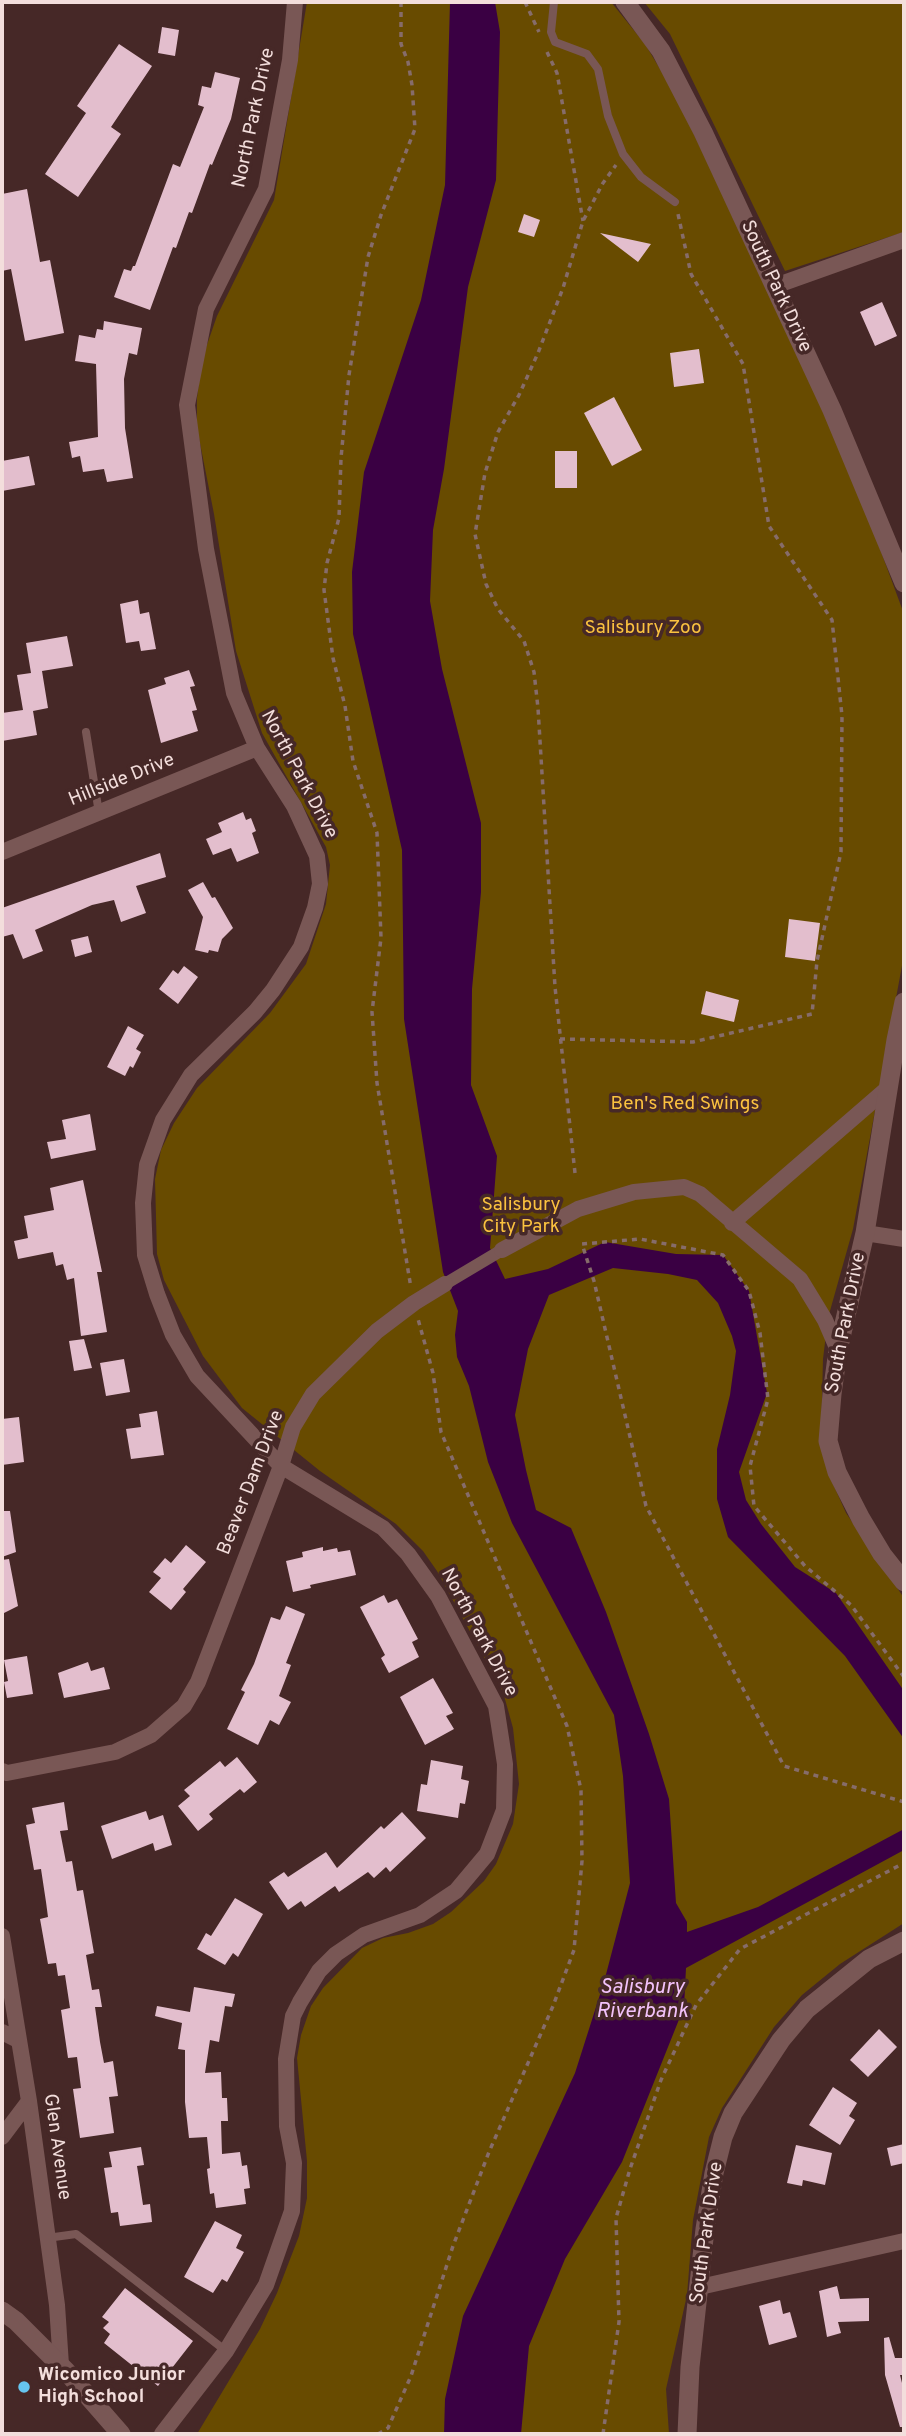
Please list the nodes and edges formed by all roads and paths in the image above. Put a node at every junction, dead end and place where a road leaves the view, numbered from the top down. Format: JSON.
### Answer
{"nodes":[{"id":1,"x":295,"y":2,"type":"edge"},
{"id":2,"x":401,"y":2,"type":"edge"},
{"id":3,"x":525,"y":2,"type":"edge"},
{"id":4,"x":554,"y":2,"type":"edge"},
{"id":5,"x":625,"y":2,"type":"edge"},
{"id":6,"x":541,"y":37,"type":"dead end"},
{"id":7,"x":546,"y":49,"type":"dead end"},
{"id":8,"x":623,"y":154,"type":"junction"},
{"id":9,"x":676,"y":202,"type":"joint"},
{"id":10,"x":583,"y":221,"type":"junction"},
{"id":11,"x":904,"y":240,"type":"edge"},
{"id":12,"x":775,"y":286,"type":"junction"},
{"id":13,"x":904,"y":583,"type":"edge"},
{"id":14,"x":86,"y":732,"type":"dead end"},
{"id":15,"x":257,"y":748,"type":"junction"},
{"id":16,"x":99,"y":813,"type":"junction"},
{"id":17,"x":2,"y":852,"type":"edge"},
{"id":18,"x":904,"y":1002,"type":"edge"},
{"id":19,"x":560,"y":1039,"type":"junction"},
{"id":20,"x":889,"y":1087,"type":"junction"},
{"id":21,"x":575,"y":1172,"type":"dead end"},
{"id":22,"x":732,"y":1223,"type":"junction"},
{"id":23,"x":865,"y":1233,"type":"junction"},
{"id":24,"x":904,"y":1239,"type":"edge"},
{"id":25,"x":502,"y":1250,"type":"joint"},
{"id":26,"x":445,"y":1284,"type":"joint"},
{"id":27,"x":414,"y":1303,"type":"junction"},
{"id":28,"x":838,"y":1350,"type":"junction"},
{"id":29,"x":281,"y":1466,"type":"junction"},
{"id":30,"x":904,"y":1582,"type":"edge"},
{"id":31,"x":904,"y":1677,"type":"edge"},
{"id":32,"x":2,"y":1772,"type":"edge"},
{"id":33,"x":904,"y":1801,"type":"edge"},
{"id":34,"x":904,"y":1863,"type":"edge"},
{"id":35,"x":2,"y":1936,"type":"edge"},
{"id":36,"x":904,"y":1941,"type":"edge"},
{"id":37,"x":2,"y":2032,"type":"edge"},
{"id":38,"x":18,"y":2040,"type":"junction"},
{"id":39,"x":29,"y":2101,"type":"junction"},
{"id":40,"x":2,"y":2137,"type":"edge"},
{"id":41,"x":47,"y":2238,"type":"junction"},
{"id":42,"x":904,"y":2241,"type":"edge"},
{"id":43,"x":700,"y":2287,"type":"junction"},
{"id":44,"x":2,"y":2311,"type":"edge"},
{"id":45,"x":226,"y":2351,"type":"junction"},
{"id":46,"x":61,"y":2365,"type":"junction"},
{"id":47,"x":388,"y":2428,"type":"junction"},
{"id":48,"x":115,"y":2431,"type":"edge"},
{"id":49,"x":162,"y":2434,"type":"edge"},
{"id":50,"x":378,"y":2434,"type":"edge"},
{"id":51,"x":390,"y":2434,"type":"edge"},
{"id":52,"x":603,"y":2434,"type":"edge"},
{"id":53,"x":687,"y":2434,"type":"edge"}],
"edges":[{"from":1,"to":15,"type":"street","name":"North Park Drive"},
{"from":2,"to":27,"type":"path"},
{"from":3,"to":6,"type":"path"},
{"from":4,"to":8,"type":"lane"},
{"from":5,"to":12,"type":"street","name":"South Park Drive"},
{"from":7,"to":10,"type":"path"},
{"from":8,"to":9,"type":"lane"},
{"from":8,"to":10,"type":"path"},
{"from":9,"to":19,"type":"path"},
{"from":10,"to":19,"type":"path"},
{"from":11,"to":12,"type":"street"},
{"from":12,"to":13,"type":"street","name":"South Park Drive"},
{"from":14,"to":16,"type":"lane"},
{"from":15,"to":16,"type":"street","name":"Hillside Drive"},
{"from":15,"to":29,"type":"street","name":"North Park Drive"},
{"from":16,"to":17,"type":"street","name":"Hillside Drive"},
{"from":18,"to":20,"type":"street","name":"South Park Drive"},
{"from":19,"to":21,"type":"path"},
{"from":20,"to":22,"type":"street"},
{"from":20,"to":23,"type":"street","name":"South Park Drive"},
{"from":22,"to":25,"type":"street","name":"Beaver Dam Drive"},
{"from":22,"to":28,"type":"street","name":"Beaver Dam Drive"},
{"from":23,"to":24,"type":"street"},
{"from":23,"to":28,"type":"street","name":"South Park Drive"},
{"from":25,"to":26,"type":"street","name":"Beaver Dam Drive"},
{"from":26,"to":27,"type":"street","name":"Beaver Dam Drive"},
{"from":27,"to":29,"type":"street","name":"Beaver Dam Drive"},
{"from":27,"to":47,"type":"path"},
{"from":28,"to":30,"type":"street","name":"South Park Drive"},
{"from":29,"to":32,"type":"street","name":"Beaver Dam Drive"},
{"from":29,"to":45,"type":"street","name":"North Park Drive"},
{"from":31,"to":33,"type":"path"},
{"from":34,"to":52,"type":"path"},
{"from":35,"to":38,"type":"street","name":"Glen Avenue"},
{"from":36,"to":43,"type":"street","name":"South Park Drive"},
{"from":37,"to":38,"type":"street"},
{"from":38,"to":39,"type":"street","name":"Glen Avenue"},
{"from":39,"to":40,"type":"street"},
{"from":39,"to":41,"type":"street","name":"Glen Avenue"},
{"from":41,"to":45,"type":"lane"},
{"from":41,"to":46,"type":"street","name":"Glen Avenue"},
{"from":42,"to":43,"type":"street"},
{"from":43,"to":53,"type":"street","name":"South Park Drive"},
{"from":44,"to":46,"type":"street"},
{"from":45,"to":49,"type":"street","name":"North Park Drive"},
{"from":46,"to":48,"type":"street"},
{"from":47,"to":50,"type":"path"},
{"from":47,"to":51,"type":"path"}]}
